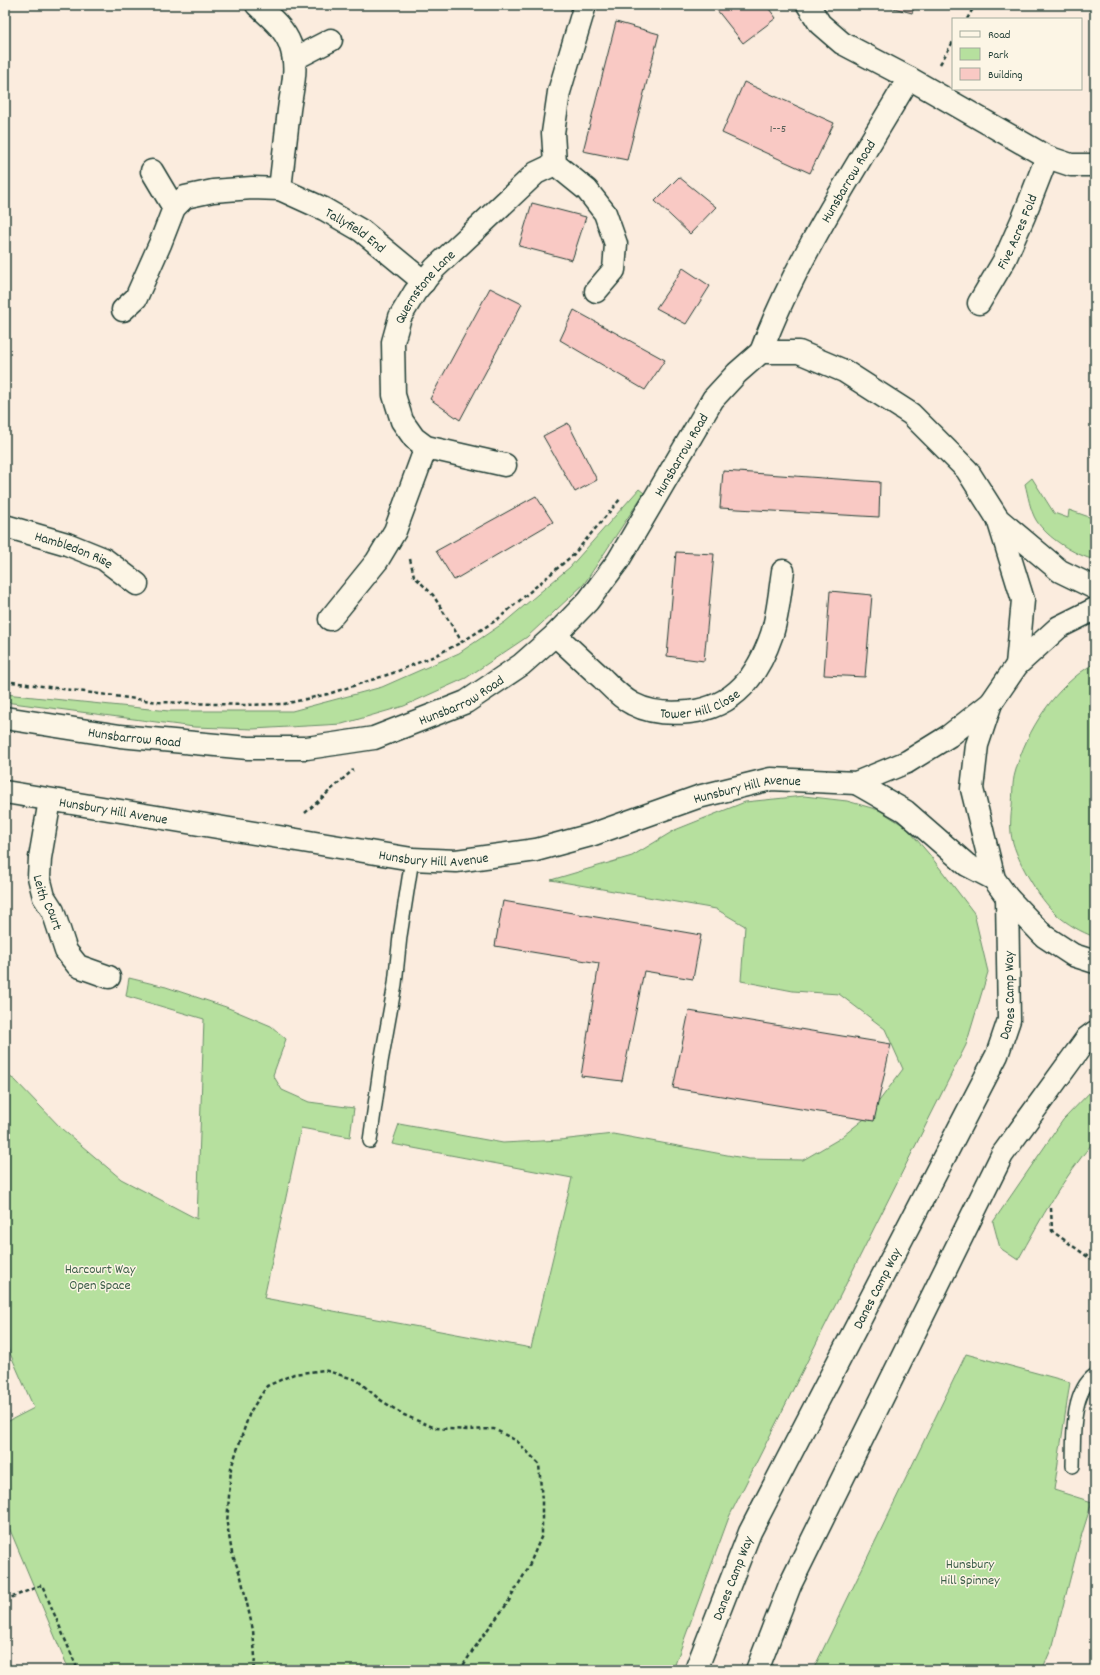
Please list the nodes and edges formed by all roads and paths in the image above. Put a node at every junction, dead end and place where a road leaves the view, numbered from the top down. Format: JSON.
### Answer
{"nodes":[{"id":1,"x":256,"y":5,"type":"edge"},
{"id":2,"x":585,"y":5,"type":"edge"},
{"id":3,"x":808,"y":5,"type":"edge"},
{"id":4,"x":975,"y":5,"type":"edge"},
{"id":5,"x":968,"y":18,"type":"edge"},
{"id":6,"x":331,"y":40,"type":"dead end"},
{"id":7,"x":294,"y":59,"type":"junction"},
{"id":8,"x":909,"y":78,"type":"junction"},
{"id":9,"x":1047,"y":157,"type":"junction"},
{"id":10,"x":555,"y":164,"type":"junction"},
{"id":11,"x":1095,"y":165,"type":"edge"},
{"id":12,"x":152,"y":171,"type":"dead end"},
{"id":13,"x":280,"y":189,"type":"junction"},
{"id":14,"x":174,"y":208,"type":"junction"},
{"id":15,"x":424,"y":282,"type":"junction"},
{"id":16,"x":596,"y":291,"type":"dead end"},
{"id":17,"x":979,"y":303,"type":"dead end"},
{"id":18,"x":123,"y":310,"type":"dead end"},
{"id":19,"x":761,"y":352,"type":"junction"},
{"id":20,"x":426,"y":446,"type":"junction"},
{"id":21,"x":505,"y":465,"type":"dead end"},
{"id":22,"x":622,"y":497,"type":"dead end"},
{"id":23,"x":400,"y":519,"type":"junction"},
{"id":24,"x":998,"y":519,"type":"junction"},
{"id":25,"x":5,"y":526,"type":"edge"},
{"id":26,"x":783,"y":571,"type":"dead end"},
{"id":27,"x":137,"y":584,"type":"dead end"},
{"id":28,"x":1095,"y":588,"type":"edge"},
{"id":29,"x":1095,"y":609,"type":"edge"},
{"id":30,"x":330,"y":619,"type":"dead end"},
{"id":31,"x":555,"y":635,"type":"junction"},
{"id":32,"x":462,"y":642,"type":"junction"},
{"id":33,"x":1017,"y":665,"type":"junction"},
{"id":34,"x":5,"y":681,"type":"edge"},
{"id":35,"x":991,"y":703,"type":"junction"},
{"id":36,"x":5,"y":718,"type":"edge"},
{"id":37,"x":354,"y":769,"type":"dead end"},
{"id":38,"x":856,"y":783,"type":"junction"},
{"id":39,"x":5,"y":792,"type":"edge"},
{"id":40,"x":50,"y":800,"type":"junction"},
{"id":41,"x":280,"y":836,"type":"junction"},
{"id":42,"x":412,"y":859,"type":"junction"},
{"id":43,"x":994,"y":879,"type":"junction"},
{"id":44,"x":1007,"y":897,"type":"junction"},
{"id":45,"x":1095,"y":962,"type":"edge"},
{"id":46,"x":110,"y":977,"type":"dead end"},
{"id":47,"x":1095,"y":1032,"type":"edge"},
{"id":48,"x":370,"y":1141,"type":"dead end"},
{"id":49,"x":1050,"y":1208,"type":"dead end"},
{"id":50,"x":1095,"y":1262,"type":"edge"},
{"id":51,"x":1095,"y":1375,"type":"edge"},
{"id":52,"x":1073,"y":1466,"type":"dead end"},
{"id":53,"x":5,"y":1600,"type":"edge"},
{"id":54,"x":78,"y":1670,"type":"edge"},
{"id":55,"x":254,"y":1670,"type":"edge"},
{"id":56,"x":460,"y":1670,"type":"edge"},
{"id":57,"x":696,"y":1670,"type":"edge"},
{"id":58,"x":758,"y":1670,"type":"edge"}],
"edges":[{"from":1,"to":7,"type":"main road"},
{"from":2,"to":10,"type":"main road"},
{"from":3,"to":8,"type":"main road"},
{"from":4,"to":5,"type":"path"},
{"from":6,"to":7,"type":"main road"},
{"from":7,"to":13,"type":"main road"},
{"from":8,"to":9,"type":"main road"},
{"from":8,"to":19,"type":"main road","name":"Hunsbarrow Road"},
{"from":9,"to":11,"type":"main road"},
{"from":9,"to":17,"type":"main road","name":"Five Acres Fold"},
{"from":10,"to":15,"type":"main road","name":"Quernstone Lane"},
{"from":10,"to":16,"type":"main road"},
{"from":12,"to":14,"type":"main road"},
{"from":13,"to":14,"type":"main road","name":"Tallyfield End"},
{"from":13,"to":15,"type":"main road","name":"Tallyfield End"},
{"from":14,"to":18,"type":"main road"},
{"from":15,"to":20,"type":"main road","name":"Quernstone Lane"},
{"from":19,"to":24,"type":"main road"},
{"from":19,"to":31,"type":"main road","name":"Hunsbarrow Road"},
{"from":20,"to":21,"type":"main road","name":"Quernstone Lane"},
{"from":20,"to":23,"type":"main road"},
{"from":22,"to":32,"type":"path"},
{"from":23,"to":30,"type":"main road"},
{"from":23,"to":32,"type":"path"},
{"from":24,"to":28,"type":"main road"},
{"from":24,"to":33,"type":"main road"},
{"from":25,"to":27,"type":"main road","name":"Hambledon Rise"},
{"from":26,"to":31,"type":"main road","name":"Tower Hill Close"},
{"from":29,"to":33,"type":"main road"},
{"from":31,"to":36,"type":"main road","name":"Hunsbarrow Road"},
{"from":32,"to":34,"type":"path"},
{"from":33,"to":35,"type":"main road"},
{"from":35,"to":38,"type":"main road","name":"Hunsbury Hill Avenue"},
{"from":35,"to":43,"type":"main road"},
{"from":37,"to":41,"type":"path"},
{"from":38,"to":42,"type":"main road","name":"Hunsbury Hill Avenue"},
{"from":38,"to":43,"type":"main road","name":"Hunsbury Hill Avenue"},
{"from":39,"to":40,"type":"main road","name":"Hunsbury Hill Avenue"},
{"from":40,"to":41,"type":"main road","name":"Hunsbury Hill Avenue"},
{"from":40,"to":46,"type":"main road","name":"Leith Court"},
{"from":41,"to":42,"type":"main road","name":"Hunsbury Hill Avenue"},
{"from":42,"to":48,"type":"lane"},
{"from":43,"to":44,"type":"main road"},
{"from":44,"to":45,"type":"main road"},
{"from":44,"to":57,"type":"main road","name":"Danes Camp Way"},
{"from":47,"to":58,"type":"main road"},
{"from":49,"to":50,"type":"path"},
{"from":51,"to":52,"type":"lane"},
{"from":53,"to":54,"type":"path"},
{"from":55,"to":56,"type":"path"}]}
